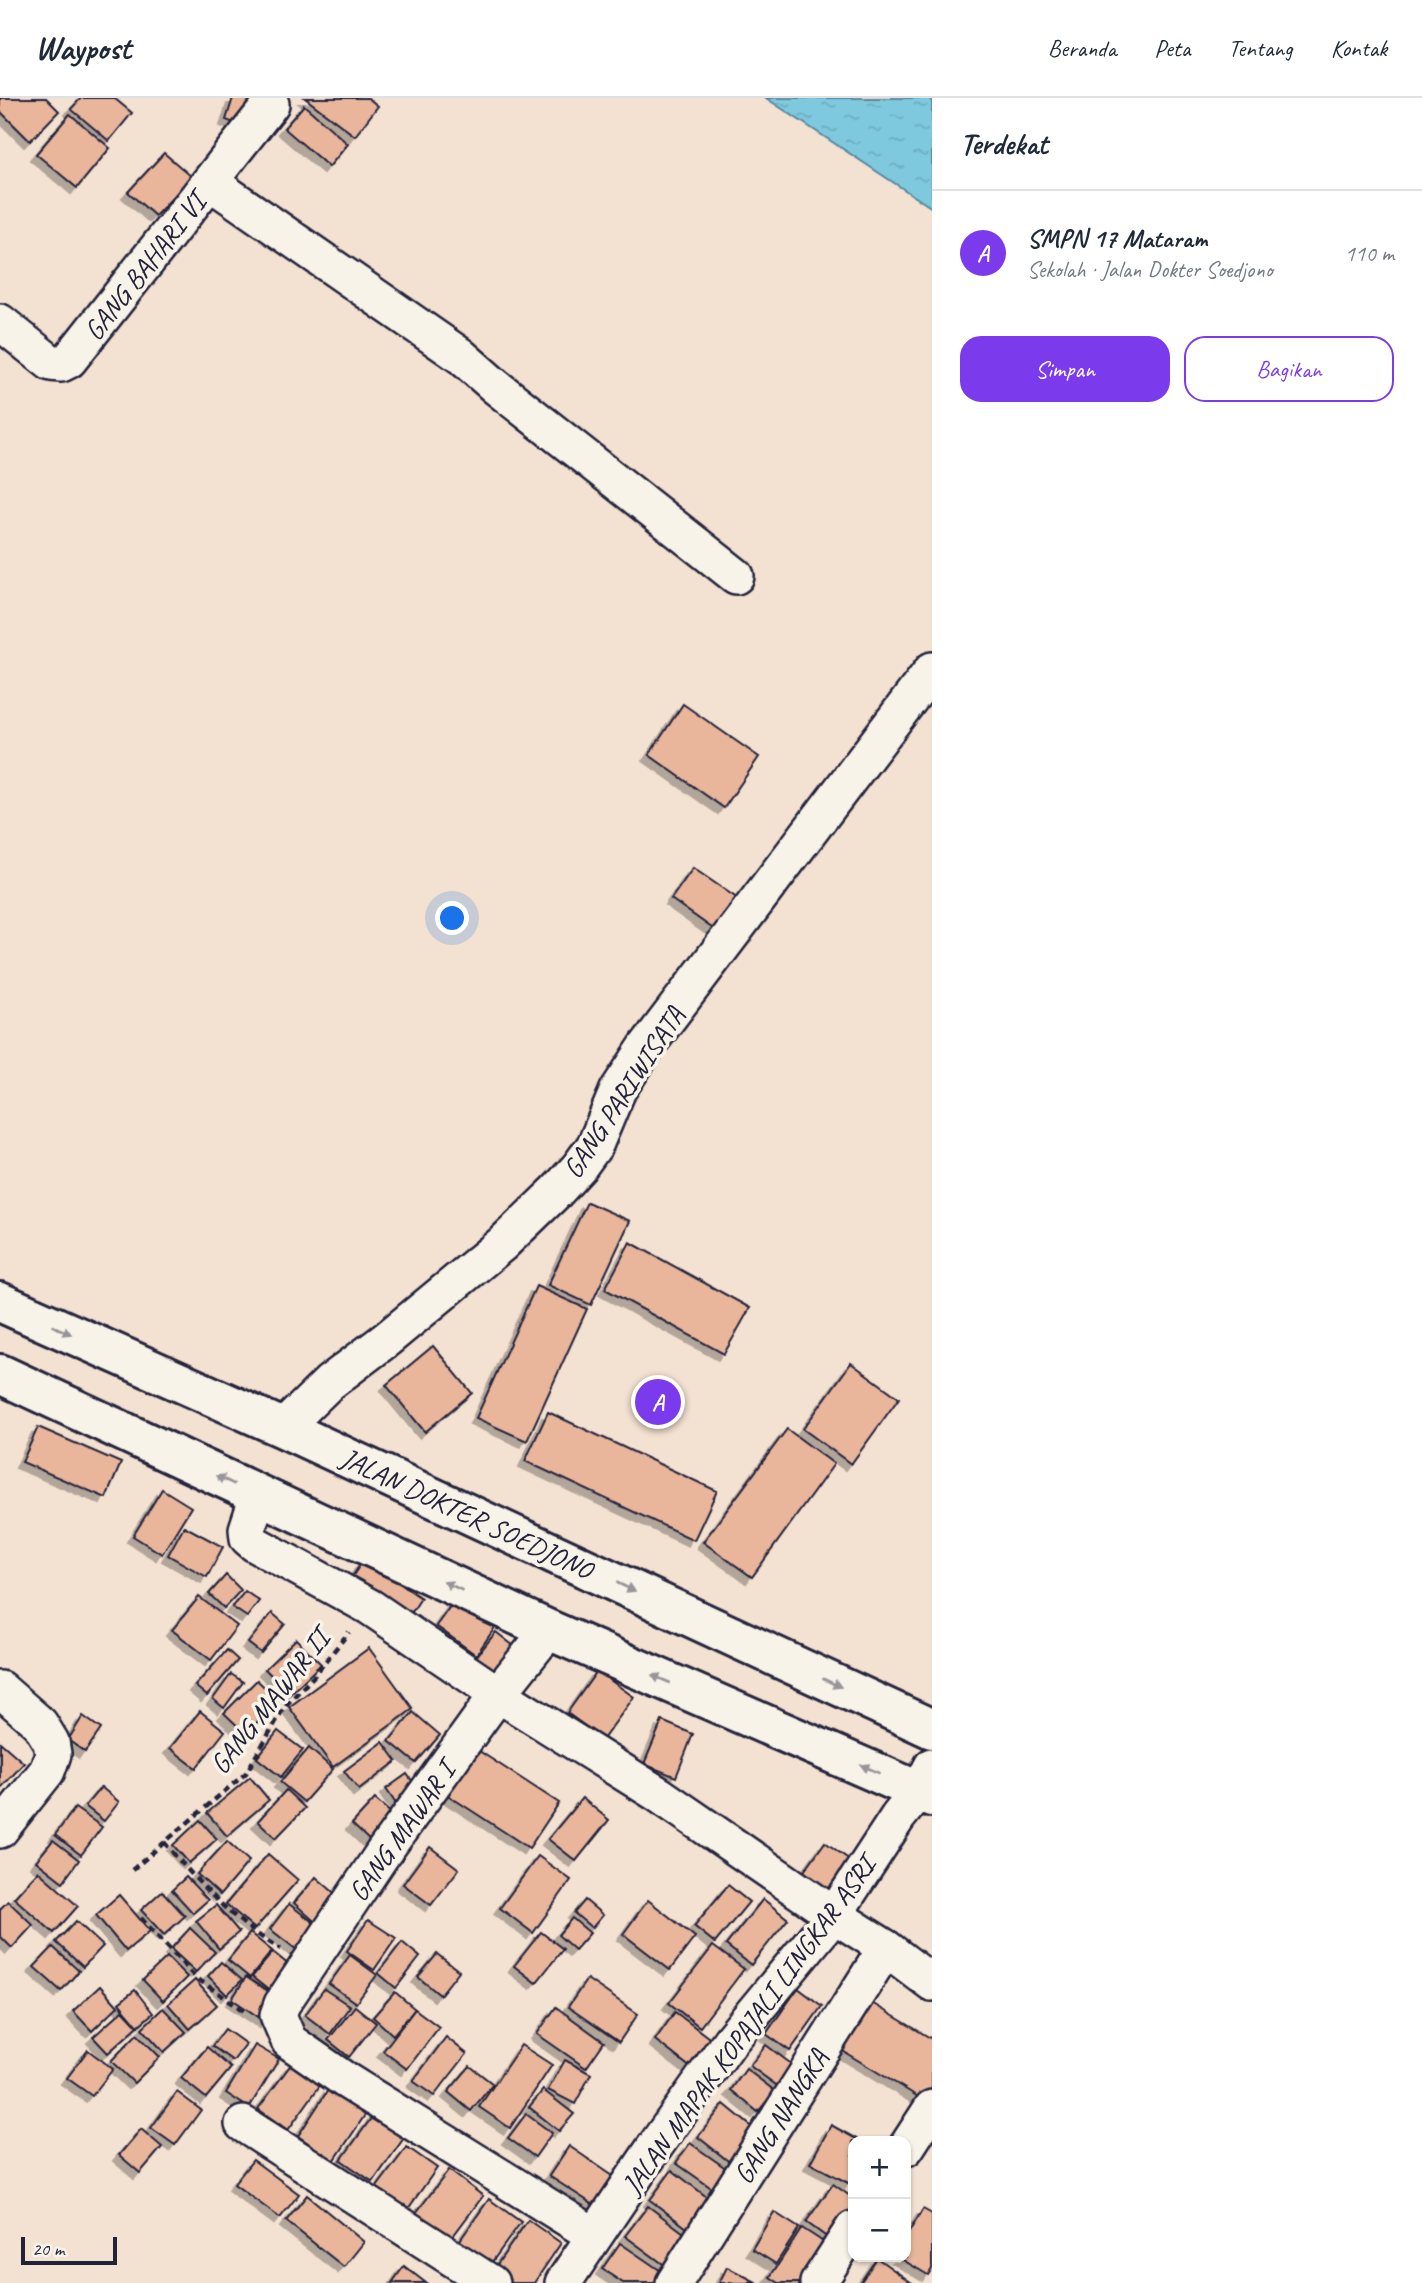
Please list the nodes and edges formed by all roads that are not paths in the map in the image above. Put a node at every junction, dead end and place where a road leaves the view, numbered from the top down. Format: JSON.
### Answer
{"nodes":[{"id":1,"x":271,"y":104,"type":"dead end"},
{"id":2,"x":210,"y":182,"type":"junction"},
{"id":3,"x":0,"y":322,"type":"edge"},
{"id":4,"x":736,"y":576,"type":"dead end"},
{"id":5,"x":932,"y":670,"type":"edge"},
{"id":6,"x":0,"y":1302,"type":"edge"},
{"id":7,"x":0,"y":1374,"type":"edge"},
{"id":8,"x":283,"y":1428,"type":"junction"},
{"id":9,"x":258,"y":1496,"type":"junction"},
{"id":10,"x":549,"y":1630,"type":"junction"},
{"id":11,"x":0,"y":1689,"type":"edge"},
{"id":12,"x":498,"y":1694,"type":"junction"},
{"id":13,"x":932,"y":1729,"type":"edge"},
{"id":14,"x":928,"y":1785,"type":"edge"},
{"id":15,"x":0,"y":1830,"type":"edge"},
{"id":16,"x":834,"y":1915,"type":"junction"},
{"id":17,"x":886,"y":1948,"type":"junction"},
{"id":18,"x":932,"y":1983,"type":"edge"},
{"id":19,"x":932,"y":2108,"type":"edge"},
{"id":20,"x":243,"y":2124,"type":"dead end"},
{"id":21,"x":911,"y":2140,"type":"edge"},
{"id":22,"x":594,"y":2235,"type":"junction"},
{"id":23,"x":848,"y":2237,"type":"edge"},
{"id":24,"x":491,"y":2283,"type":"edge"},
{"id":25,"x":563,"y":2283,"type":"edge"},
{"id":26,"x":674,"y":2283,"type":"edge"},
{"id":27,"x":818,"y":2283,"type":"edge"}],
"edges":[{"from":1,"to":2,"type":"street","name":"GANG BAHARI VI"},
{"from":2,"to":3,"type":"street","name":"GANG BAHARI VI"},
{"from":2,"to":4,"type":"street"},
{"from":5,"to":8,"type":"street","name":"GANG PARIWISATA"},
{"from":6,"to":8,"type":"highway","name":"JALAN DOKTER SOEDJONO","one_way":true},
{"from":9,"to":7,"type":"highway","one_way":true},
{"from":8,"to":13,"type":"highway","name":"JALAN DOKTER SOEDJONO","one_way":true},
{"from":10,"to":9,"type":"highway","one_way":true},
{"from":9,"to":12,"type":"street"},
{"from":10,"to":12,"type":"street","name":"GANG MAWAR I"},
{"from":14,"to":10,"type":"highway","one_way":true},
{"from":11,"to":15,"type":"street"},
{"from":12,"to":16,"type":"street"},
{"from":12,"to":22,"type":"street","name":"GANG MAWAR I"},
{"from":14,"to":16,"type":"street","name":"JALAN MAPAK KOPAJALI LINGKAR ASRI"},
{"from":16,"to":17,"type":"street"},
{"from":16,"to":22,"type":"street","name":"JALAN MAPAK KOPAJALI LINGKAR ASRI"},
{"from":17,"to":18,"type":"street"},
{"from":17,"to":26,"type":"street","name":"GANG NANGKA"},
{"from":19,"to":21,"type":"street"},
{"from":20,"to":24,"type":"street"},
{"from":22,"to":25,"type":"street","name":"JALAN MAPAK KOPAJALI LINGKAR ASRI"},
{"from":23,"to":27,"type":"street"}]}
